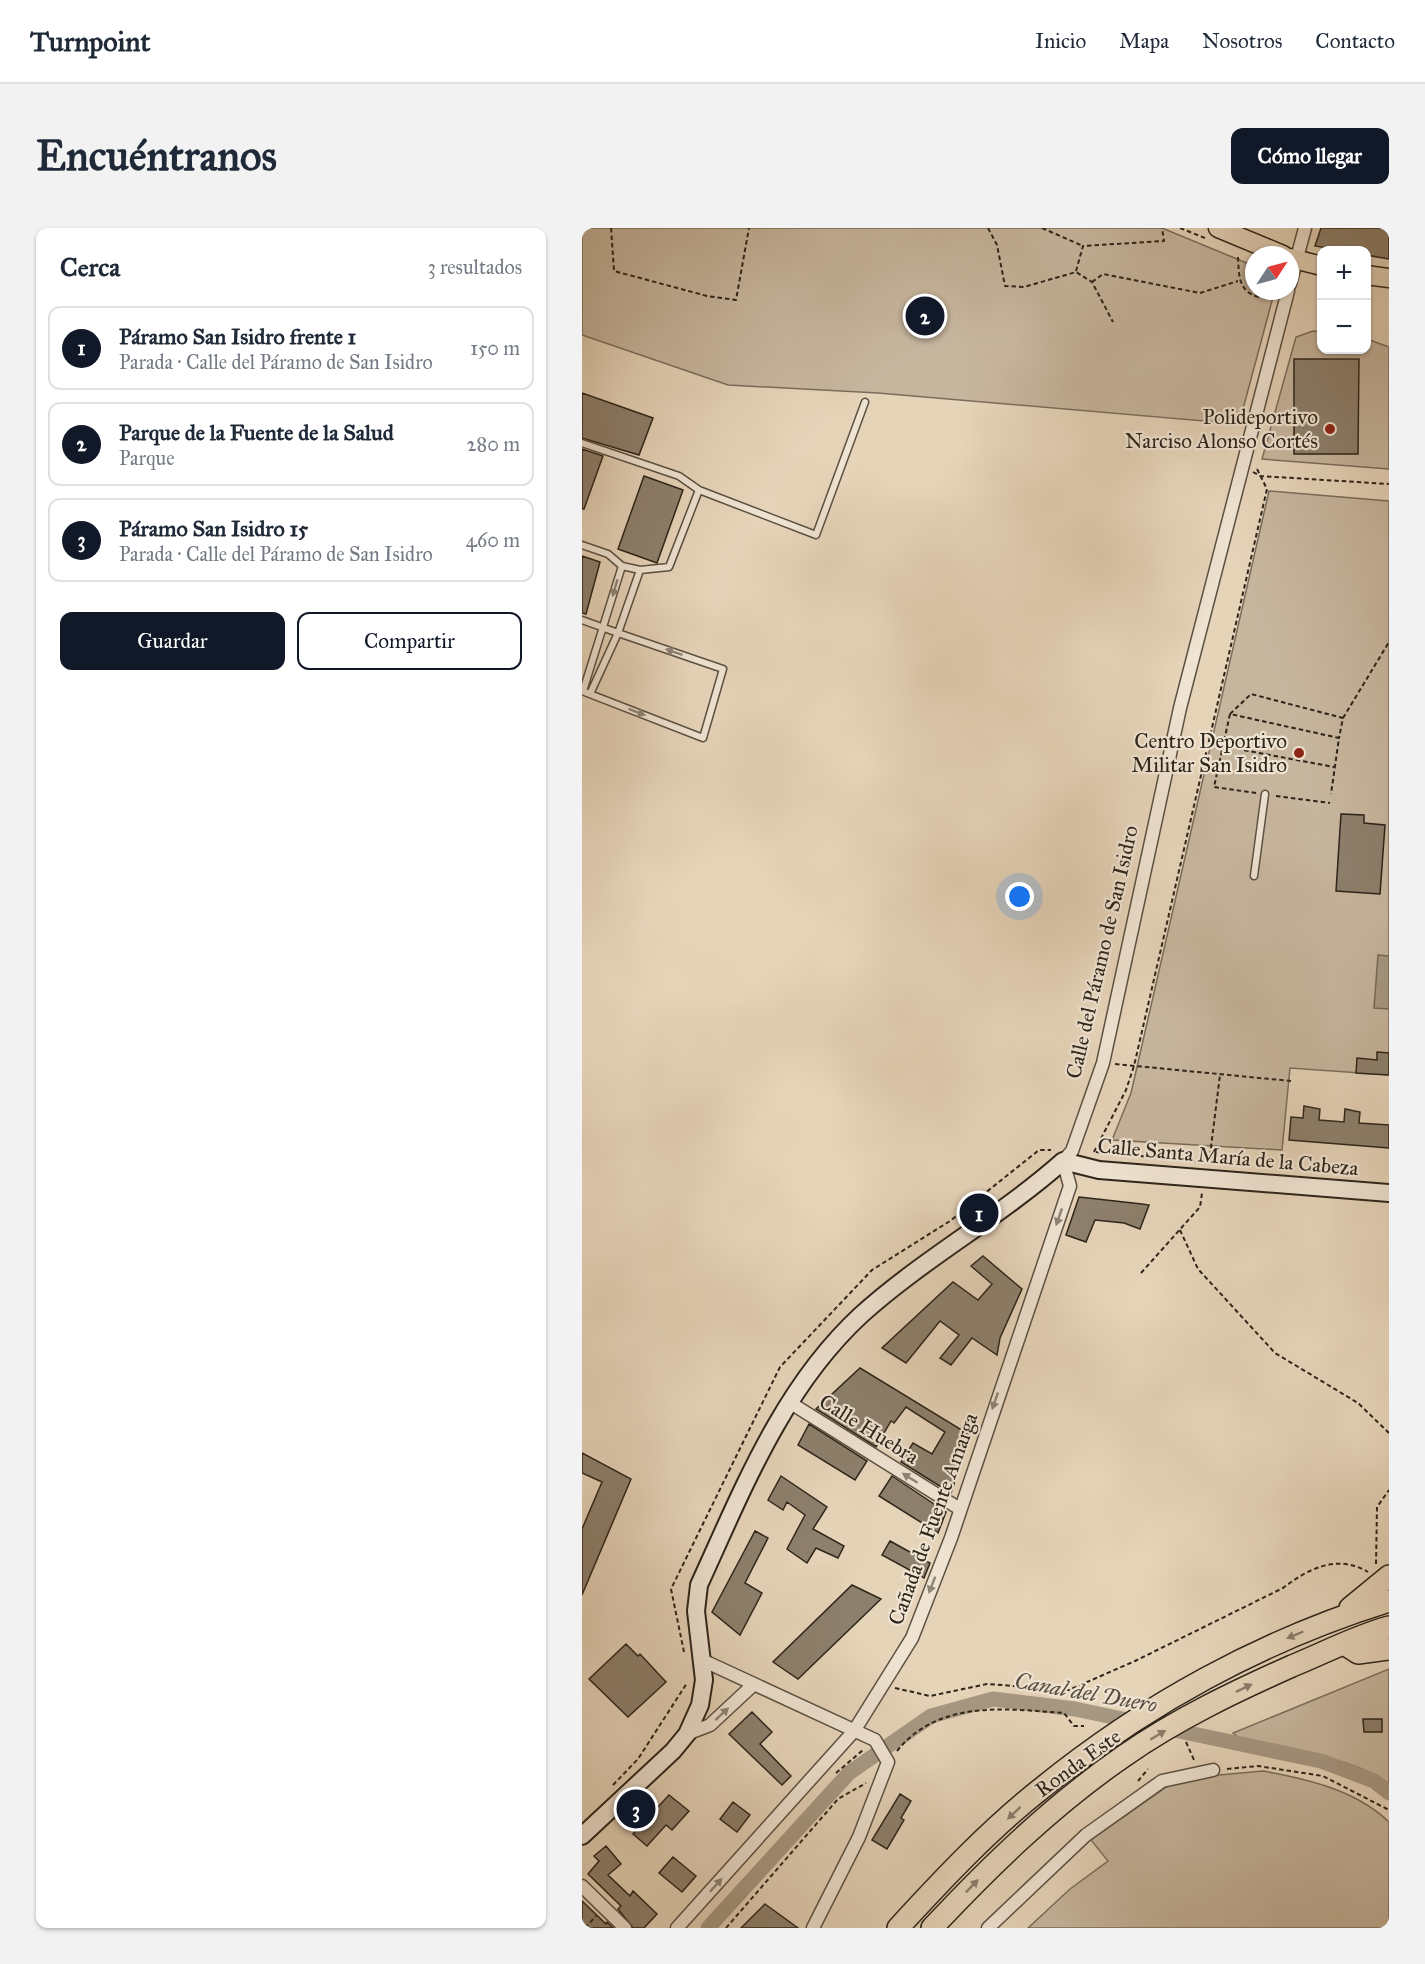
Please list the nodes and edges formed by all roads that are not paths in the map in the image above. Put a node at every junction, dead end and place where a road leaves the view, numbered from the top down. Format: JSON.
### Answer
{"nodes":[{"id":1,"x":1218,"y":228,"type":"edge"},
{"id":2,"x":1305,"y":228,"type":"edge"},
{"id":3,"x":1261,"y":246,"type":"edge"},
{"id":4,"x":1296,"y":246,"type":"edge"},
{"id":5,"x":1299,"y":260,"type":"edge"},
{"id":6,"x":1317,"y":265,"type":"edge"},
{"id":7,"x":1371,"y":276,"type":"edge"},
{"id":8,"x":1389,"y":278,"type":"edge"},
{"id":9,"x":1286,"y":300,"type":"edge"},
{"id":10,"x":865,"y":402,"type":"dead end"},
{"id":11,"x":582,"y":443,"type":"edge"},
{"id":12,"x":699,"y":489,"type":"junction"},
{"id":13,"x":582,"y":545,"type":"edge"},
{"id":14,"x":622,"y":566,"type":"junction"},
{"id":15,"x":640,"y":570,"type":"junction"},
{"id":16,"x":582,"y":620,"type":"edge"},
{"id":17,"x":603,"y":628,"type":"junction"},
{"id":18,"x":618,"y":633,"type":"junction"},
{"id":19,"x":583,"y":691,"type":"edge"},
{"id":20,"x":590,"y":694,"type":"junction"},
{"id":21,"x":1265,"y":794,"type":"road end"},
{"id":22,"x":1254,"y":876,"type":"dead end"},
{"id":23,"x":1059,"y":1155,"type":"junction"},
{"id":24,"x":1389,"y":1193,"type":"edge"},
{"id":25,"x":789,"y":1402,"type":"junction"},
{"id":26,"x":960,"y":1509,"type":"junction"},
{"id":27,"x":1380,"y":1572,"type":"edge"},
{"id":28,"x":1389,"y":1601,"type":"edge"},
{"id":29,"x":1337,"y":1618,"type":"junction"},
{"id":30,"x":1389,"y":1627,"type":"edge"},
{"id":31,"x":1344,"y":1644,"type":"junction"},
{"id":32,"x":1389,"y":1649,"type":"edge"},
{"id":33,"x":702,"y":1660,"type":"junction"},
{"id":34,"x":753,"y":1685,"type":"junction"},
{"id":35,"x":854,"y":1731,"type":"junction"},
{"id":36,"x":687,"y":1734,"type":"junction"},
{"id":37,"x":1213,"y":1770,"type":"road end"},
{"id":38,"x":582,"y":1836,"type":"edge"},
{"id":39,"x":582,"y":1886,"type":"edge"},
{"id":40,"x":625,"y":1928,"type":"edge"},
{"id":41,"x":677,"y":1928,"type":"edge"},
{"id":42,"x":813,"y":1928,"type":"edge"},
{"id":43,"x":898,"y":1928,"type":"edge"},
{"id":44,"x":932,"y":1928,"type":"edge"},
{"id":45,"x":988,"y":1928,"type":"edge"}],
"edges":[{"from":1,"to":3,"type":"main road"},
{"from":2,"to":4,"type":"street"},
{"from":5,"to":6,"type":"main road"},
{"from":7,"to":8,"type":"main road"},
{"from":9,"to":23,"type":"street","name":"Calle del Páramo de San Isidro"},
{"from":10,"to":12,"type":"lane"},
{"from":11,"to":12,"type":"lane"},
{"from":12,"to":15,"type":"lane"},
{"from":13,"to":14,"type":"lane"},
{"from":14,"to":15,"type":"lane"},
{"from":14,"to":17,"type":"lane","one_way":true},
{"from":15,"to":18,"type":"lane"},
{"from":16,"to":17,"type":"lane"},
{"from":17,"to":18,"type":"lane"},
{"from":17,"to":19,"type":"lane"},
{"from":18,"to":20,"type":"lane"},
{"from":20,"to":18,"type":"lane","one_way":true},
{"from":19,"to":20,"type":"lane"},
{"from":21,"to":22,"type":"lane"},
{"from":23,"to":24,"type":"street","name":"Calle Santa María de la Cabeza"},
{"from":23,"to":25,"type":"street","name":"Calle del Páramo de San Isidro"},
{"from":23,"to":26,"type":"street","name":"Cañada de Fuente Amarga","one_way":true},
{"from":26,"to":25,"type":"street","name":"Calle Huebra","one_way":true},
{"from":25,"to":33,"type":"street","name":"Calle del Páramo de San Isidro"},
{"from":26,"to":35,"type":"street","name":"Cañada de Fuente Amarga","one_way":true},
{"from":27,"to":29,"type":"highway"},
{"from":28,"to":29,"type":"highway","name":"Ronda Este"},
{"from":29,"to":43,"type":"highway","name":"Ronda Este","one_way":true},
{"from":30,"to":31,"type":"highway","name":"Ronda Este"},
{"from":31,"to":32,"type":"highway"},
{"from":44,"to":31,"type":"highway","name":"Ronda Este","one_way":true},
{"from":33,"to":34,"type":"street"},
{"from":33,"to":36,"type":"street","name":"Calle del Páramo de San Isidro"},
{"from":34,"to":35,"type":"street"},
{"from":36,"to":34,"type":"street","name":"Calle del Páramo de San Isidro","one_way":true},
{"from":41,"to":35,"type":"street","name":"Cañada de Fuente Amarga","one_way":true},
{"from":35,"to":42,"type":"street"},
{"from":36,"to":38,"type":"street","name":"Calle del Páramo de San Isidro"},
{"from":37,"to":45,"type":"street"},
{"from":39,"to":40,"type":"street"}]}
